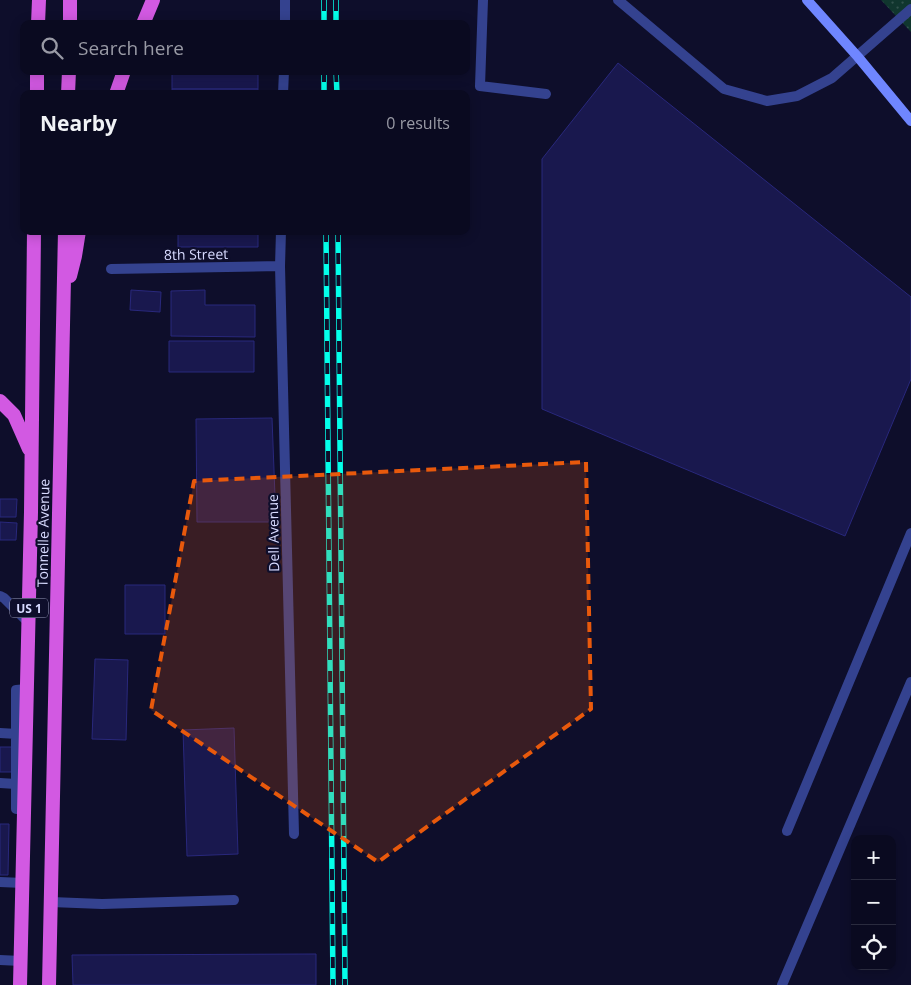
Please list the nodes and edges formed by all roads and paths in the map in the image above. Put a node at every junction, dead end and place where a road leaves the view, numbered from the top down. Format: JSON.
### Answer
{"nodes":[{"id":1,"x":39,"y":0,"type":"edge"},
{"id":2,"x":70,"y":0,"type":"edge"},
{"id":3,"x":153,"y":0,"type":"edge"},
{"id":4,"x":285,"y":0,"type":"edge"},
{"id":5,"x":483,"y":0,"type":"edge"},
{"id":6,"x":618,"y":0,"type":"edge"},
{"id":7,"x":807,"y":0,"type":"edge"},
{"id":8,"x":911,"y":9,"type":"edge"},
{"id":9,"x":38,"y":20,"type":"edge"},
{"id":10,"x":70,"y":20,"type":"edge"},
{"id":11,"x":145,"y":20,"type":"edge"},
{"id":12,"x":285,"y":20,"type":"edge"},
{"id":13,"x":858,"y":57,"type":"junction"},
{"id":14,"x":37,"y":75,"type":"edge"},
{"id":15,"x":69,"y":75,"type":"edge"},
{"id":16,"x":123,"y":75,"type":"edge"},
{"id":17,"x":284,"y":75,"type":"edge"},
{"id":18,"x":37,"y":90,"type":"edge"},
{"id":19,"x":68,"y":90,"type":"edge"},
{"id":20,"x":117,"y":90,"type":"edge"},
{"id":21,"x":283,"y":90,"type":"edge"},
{"id":22,"x":546,"y":94,"type":"dead end"},
{"id":23,"x":911,"y":121,"type":"edge"},
{"id":24,"x":34,"y":235,"type":"edge"},
{"id":25,"x":65,"y":235,"type":"edge"},
{"id":26,"x":78,"y":235,"type":"edge"},
{"id":27,"x":281,"y":235,"type":"edge"},
{"id":28,"x":280,"y":266,"type":"junction"},
{"id":29,"x":111,"y":269,"type":"dead end"},
{"id":30,"x":64,"y":296,"type":"junction"},
{"id":31,"x":0,"y":402,"type":"edge"},
{"id":32,"x":32,"y":454,"type":"junction"},
{"id":33,"x":911,"y":533,"type":"edge"},
{"id":34,"x":0,"y":596,"type":"edge"},
{"id":35,"x":28,"y":622,"type":"junction"},
{"id":36,"x":911,"y":682,"type":"edge"},
{"id":37,"x":27,"y":690,"type":"junction"},
{"id":38,"x":0,"y":733,"type":"edge"},
{"id":39,"x":16,"y":734,"type":"junction"},
{"id":40,"x":0,"y":783,"type":"edge"},
{"id":41,"x":16,"y":784,"type":"junction"},
{"id":42,"x":24,"y":809,"type":"junction"},
{"id":43,"x":787,"y":830,"type":"dead end"},
{"id":44,"x":294,"y":834,"type":"dead end"},
{"id":45,"x":0,"y":882,"type":"edge"},
{"id":46,"x":22,"y":884,"type":"junction"},
{"id":47,"x":234,"y":900,"type":"dead end"},
{"id":48,"x":51,"y":902,"type":"junction"},
{"id":49,"x":0,"y":960,"type":"edge"},
{"id":50,"x":21,"y":961,"type":"junction"},
{"id":51,"x":20,"y":985,"type":"edge"},
{"id":52,"x":49,"y":985,"type":"edge"},
{"id":53,"x":782,"y":985,"type":"edge"}],
"edges":[{"from":1,"to":9,"type":"highway"},
{"from":2,"to":10,"type":"highway"},
{"from":3,"to":11,"type":"highway"},
{"from":4,"to":12,"type":"street"},
{"from":5,"to":22,"type":"street"},
{"from":6,"to":13,"type":"street"},
{"from":7,"to":13,"type":"main road"},
{"from":8,"to":13,"type":"street"},
{"from":13,"to":23,"type":"main road"},
{"from":14,"to":18,"type":"highway"},
{"from":15,"to":19,"type":"highway"},
{"from":16,"to":20,"type":"highway"},
{"from":17,"to":21,"type":"street"},
{"from":24,"to":32,"type":"highway","name":"Tonnelle Avenue","number":"US 1"},
{"from":25,"to":30,"type":"highway","name":"Tonnelle Avenue","number":"US 1"},
{"from":26,"to":30,"type":"highway"},
{"from":27,"to":28,"type":"street","name":"Dell Avenue"},
{"from":28,"to":29,"type":"street","name":"8th Street"},
{"from":28,"to":44,"type":"street","name":"Dell Avenue"},
{"from":30,"to":48,"type":"highway","name":"Tonnelle Avenue","number":"US 1"},
{"from":31,"to":32,"type":"highway"},
{"from":32,"to":35,"type":"highway","name":"Tonnelle Avenue","number":"US 1"},
{"from":33,"to":43,"type":"street"},
{"from":34,"to":35,"type":"street"},
{"from":35,"to":37,"type":"highway","name":"Tonnelle Avenue","number":"US 1"},
{"from":36,"to":53,"type":"street"},
{"from":37,"to":39,"type":"street"},
{"from":37,"to":42,"type":"highway","name":"Tonnelle Avenue","number":"US 1"},
{"from":38,"to":39,"type":"street"},
{"from":39,"to":41,"type":"street"},
{"from":40,"to":41,"type":"street"},
{"from":41,"to":42,"type":"street"},
{"from":42,"to":46,"type":"highway","name":"Tonnelle Avenue","number":"US 1"},
{"from":45,"to":46,"type":"street"},
{"from":46,"to":50,"type":"highway","name":"Tonnelle Avenue","number":"US 1"},
{"from":47,"to":48,"type":"street"},
{"from":48,"to":52,"type":"highway","name":"Tonnelle Avenue","number":"US 1"},
{"from":49,"to":50,"type":"street"},
{"from":50,"to":51,"type":"highway","name":"Tonnelle Avenue","number":"US 1"}]}
